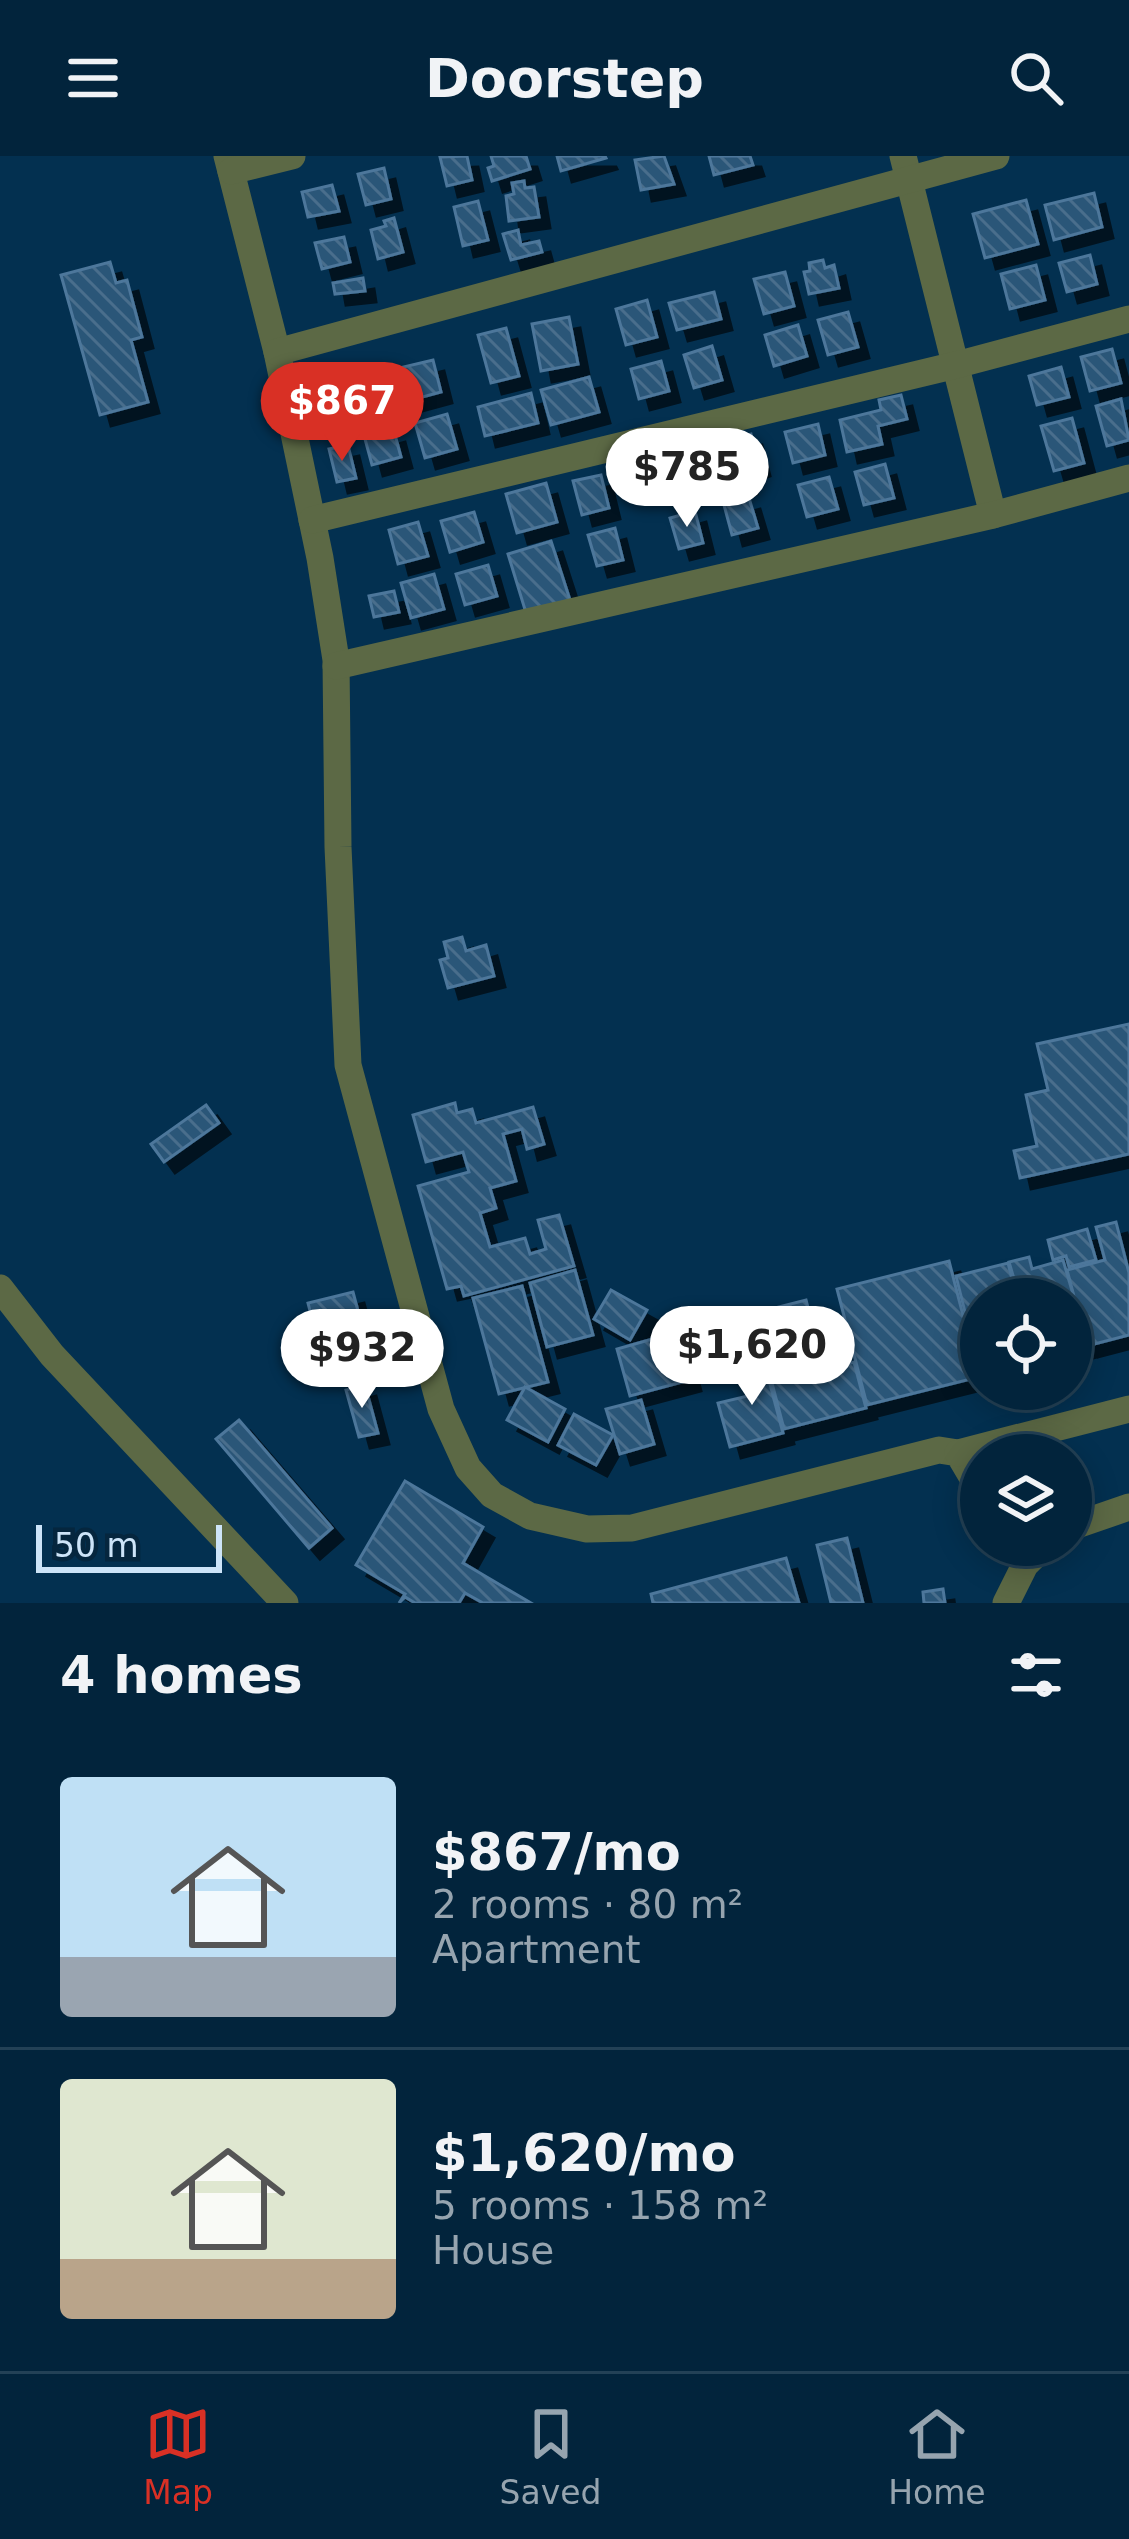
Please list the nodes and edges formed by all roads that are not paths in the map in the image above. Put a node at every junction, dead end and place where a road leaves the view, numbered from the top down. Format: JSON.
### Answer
{"nodes":[{"id":1,"x":292,"y":156,"type":"edge"},
{"id":2,"x":996,"y":156,"type":"edge"},
{"id":3,"x":229,"y":164,"type":"edge"},
{"id":4,"x":906,"y":167,"type":"edge"},
{"id":5,"x":1129,"y":319,"type":"edge"},
{"id":6,"x":277,"y":352,"type":"junction"},
{"id":7,"x":956,"y":365,"type":"junction"},
{"id":8,"x":1129,"y":478,"type":"edge"},
{"id":9,"x":993,"y":515,"type":"junction"},
{"id":10,"x":312,"y":520,"type":"junction"},
{"id":11,"x":336,"y":666,"type":"junction"},
{"id":12,"x":0,"y":1288,"type":"edge"},
{"id":13,"x":1129,"y":1409,"type":"edge"},
{"id":14,"x":958,"y":1453,"type":"junction"},
{"id":15,"x":960,"y":1456,"type":"edge"},
{"id":16,"x":1129,"y":1507,"type":"edge"},
{"id":17,"x":1092,"y":1519,"type":"edge"},
{"id":18,"x":1022,"y":1566,"type":"edge"},
{"id":19,"x":285,"y":1603,"type":"edge"},
{"id":20,"x":1006,"y":1603,"type":"edge"}],
"edges":[{"from":1,"to":3,"type":"street"},
{"from":2,"to":4,"type":"street"},
{"from":3,"to":6,"type":"street"},
{"from":4,"to":6,"type":"street"},
{"from":4,"to":7,"type":"street"},
{"from":5,"to":7,"type":"street"},
{"from":6,"to":10,"type":"street"},
{"from":7,"to":9,"type":"street"},
{"from":7,"to":10,"type":"street"},
{"from":8,"to":9,"type":"street"},
{"from":9,"to":11,"type":"street"},
{"from":10,"to":11,"type":"street"},
{"from":11,"to":14,"type":"street"},
{"from":12,"to":19,"type":"street"},
{"from":13,"to":14,"type":"street"},
{"from":14,"to":15,"type":"street"},
{"from":16,"to":17,"type":"street"},
{"from":18,"to":20,"type":"street"}]}
